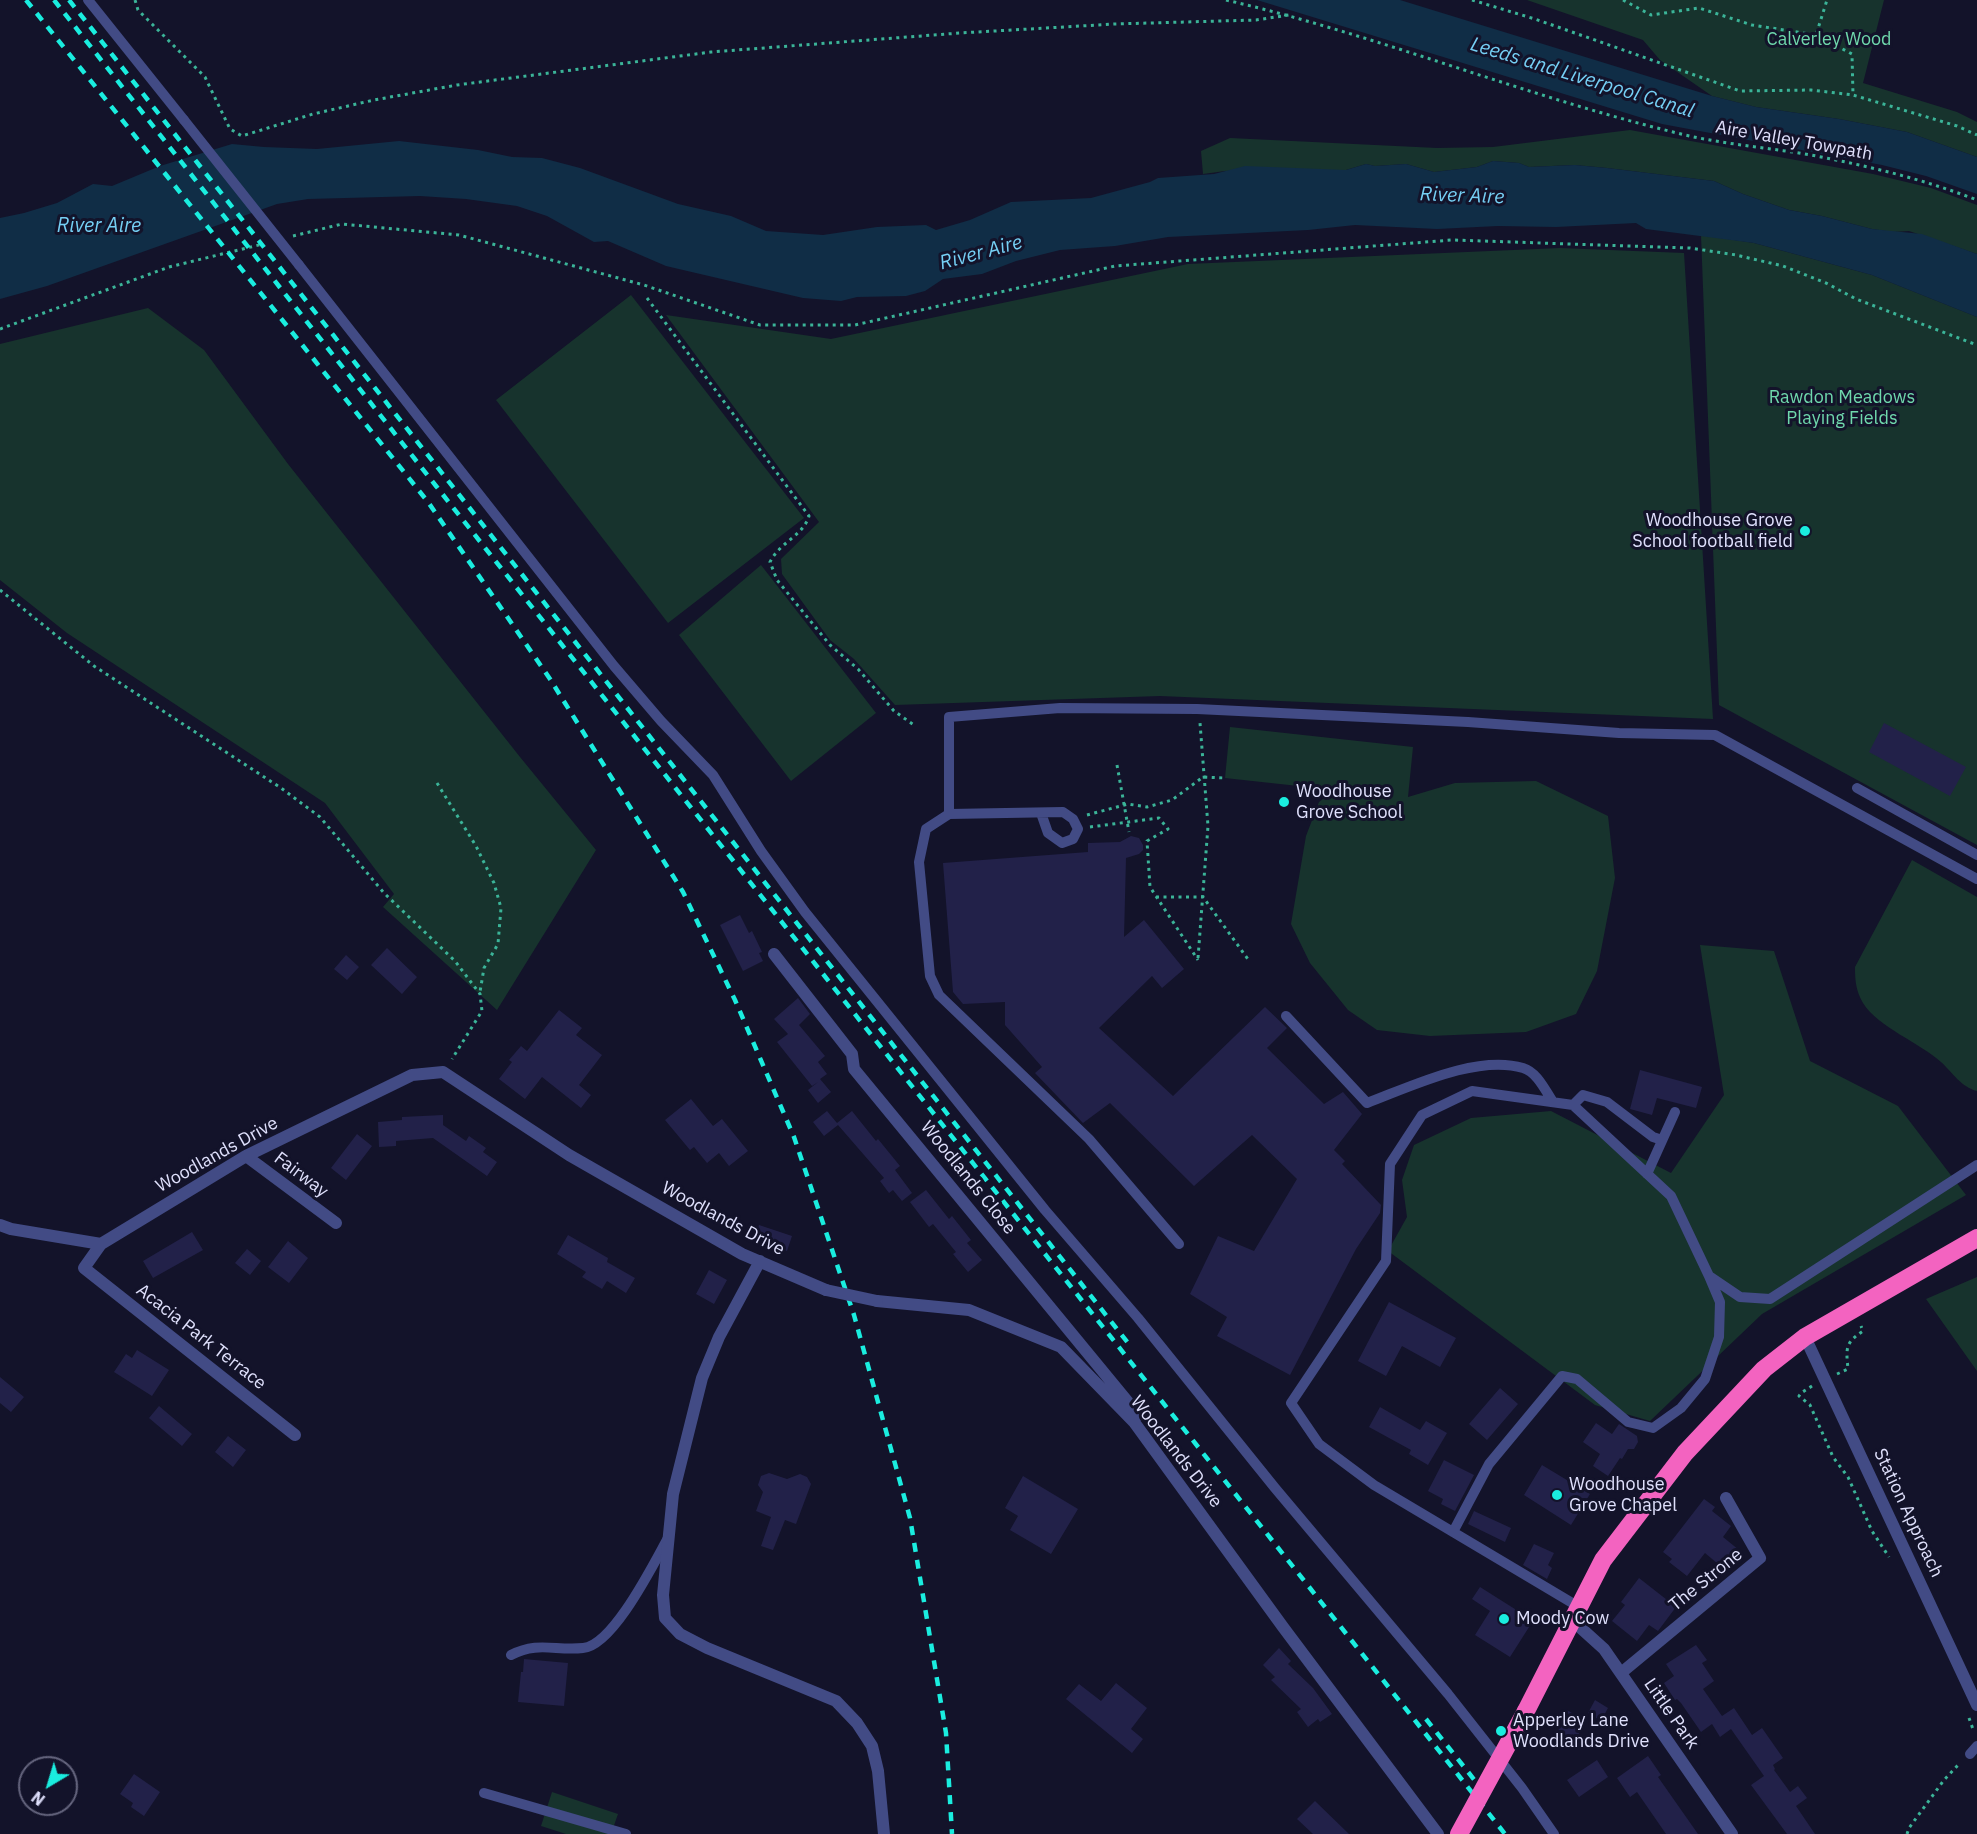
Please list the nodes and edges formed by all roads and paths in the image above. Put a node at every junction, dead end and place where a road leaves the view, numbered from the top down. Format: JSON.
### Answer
{"nodes":[{"id":1,"x":88,"y":0,"type":"edge"},
{"id":2,"x":135,"y":0,"type":"edge"},
{"id":3,"x":1226,"y":0,"type":"edge"},
{"id":4,"x":1472,"y":0,"type":"edge"},
{"id":5,"x":1623,"y":0,"type":"edge"},
{"id":6,"x":1827,"y":0,"type":"edge"},
{"id":7,"x":1289,"y":15,"type":"junction"},
{"id":8,"x":1816,"y":35,"type":"junction"},
{"id":9,"x":1853,"y":95,"type":"junction"},
{"id":10,"x":1977,"y":135,"type":"edge"},
{"id":11,"x":1977,"y":200,"type":"edge"},
{"id":12,"x":284,"y":238,"type":"dead end"},
{"id":13,"x":273,"y":241,"type":"dead end"},
{"id":14,"x":646,"y":298,"type":"dead end"},
{"id":15,"x":0,"y":329,"type":"edge"},
{"id":16,"x":1977,"y":345,"type":"edge"},
{"id":17,"x":0,"y":590,"type":"edge"},
{"id":18,"x":1199,"y":709,"type":"junction"},
{"id":19,"x":914,"y":725,"type":"dead end"},
{"id":20,"x":1117,"y":765,"type":"dead end"},
{"id":21,"x":1203,"y":777,"type":"junction"},
{"id":22,"x":1225,"y":778,"type":"dead end"},
{"id":23,"x":437,"y":783,"type":"dead end"},
{"id":24,"x":1857,"y":788,"type":"dead end"},
{"id":25,"x":1124,"y":804,"type":"junction"},
{"id":26,"x":1041,"y":813,"type":"junction"},
{"id":27,"x":950,"y":814,"type":"junction"},
{"id":28,"x":1128,"y":822,"type":"junction"},
{"id":29,"x":1075,"y":824,"type":"junction"},
{"id":30,"x":1129,"y":832,"type":"dead end"},
{"id":31,"x":1977,"y":855,"type":"edge"},
{"id":32,"x":1977,"y":879,"type":"edge"},
{"id":33,"x":1156,"y":897,"type":"junction"},
{"id":34,"x":1203,"y":897,"type":"junction"},
{"id":35,"x":774,"y":954,"type":"dead end"},
{"id":36,"x":1250,"y":962,"type":"dead end"},
{"id":37,"x":480,"y":993,"type":"junction"},
{"id":38,"x":1286,"y":1016,"type":"dead end"},
{"id":39,"x":443,"y":1072,"type":"junction"},
{"id":40,"x":1553,"y":1102,"type":"junction"},
{"id":41,"x":1573,"y":1105,"type":"junction"},
{"id":42,"x":1675,"y":1112,"type":"dead end"},
{"id":43,"x":1662,"y":1140,"type":"junction"},
{"id":44,"x":246,"y":1156,"type":"junction"},
{"id":45,"x":1977,"y":1165,"type":"edge"},
{"id":46,"x":1647,"y":1174,"type":"junction"},
{"id":47,"x":336,"y":1223,"type":"dead end"},
{"id":48,"x":0,"y":1225,"type":"edge"},
{"id":49,"x":1977,"y":1238,"type":"edge"},
{"id":50,"x":101,"y":1244,"type":"junction"},
{"id":51,"x":1179,"y":1244,"type":"dead end"},
{"id":52,"x":760,"y":1261,"type":"junction"},
{"id":53,"x":1709,"y":1276,"type":"junction"},
{"id":54,"x":1805,"y":1337,"type":"junction"},
{"id":55,"x":1134,"y":1422,"type":"junction"},
{"id":56,"x":295,"y":1435,"type":"dead end"},
{"id":57,"x":1726,"y":1498,"type":"dead end"},
{"id":58,"x":1454,"y":1532,"type":"junction"},
{"id":59,"x":669,"y":1535,"type":"junction"},
{"id":60,"x":1576,"y":1614,"type":"junction"},
{"id":61,"x":511,"y":1655,"type":"dead end"},
{"id":62,"x":1621,"y":1673,"type":"junction"},
{"id":63,"x":1977,"y":1705,"type":"edge"},
{"id":64,"x":1973,"y":1750,"type":"edge"},
{"id":65,"x":484,"y":1793,"type":"dead end"},
{"id":66,"x":626,"y":1834,"type":"edge"},
{"id":67,"x":884,"y":1834,"type":"edge"},
{"id":68,"x":1438,"y":1834,"type":"edge"},
{"id":69,"x":1459,"y":1834,"type":"edge"},
{"id":70,"x":1554,"y":1834,"type":"edge"},
{"id":71,"x":1732,"y":1834,"type":"edge"},
{"id":72,"x":1907,"y":1834,"type":"edge"}],
"edges":[{"from":1,"to":70,"type":"lane","bridge":true},
{"from":2,"to":7,"type":"path"},
{"from":3,"to":7,"type":"path","name":"Aire Valley Towpath"},
{"from":4,"to":9,"type":"path"},
{"from":5,"to":8,"type":"path"},
{"from":6,"to":8,"type":"path"},
{"from":7,"to":11,"type":"path","name":"Aire Valley Towpath"},
{"from":8,"to":9,"type":"path"},
{"from":9,"to":10,"type":"path"},
{"from":12,"to":16,"type":"path"},
{"from":13,"to":15,"type":"path"},
{"from":14,"to":19,"type":"path"},
{"from":17,"to":37,"type":"path"},
{"from":18,"to":21,"type":"path"},
{"from":18,"to":27,"type":"lane"},
{"from":18,"to":32,"type":"lane"},
{"from":20,"to":25,"type":"path"},
{"from":21,"to":22,"type":"path"},
{"from":21,"to":25,"type":"path"},
{"from":21,"to":34,"type":"path"},
{"from":23,"to":37,"type":"path"},
{"from":24,"to":31,"type":"lane"},
{"from":25,"to":28,"type":"path"},
{"from":25,"to":29,"type":"path"},
{"from":26,"to":27,"type":"lane"},
{"from":26,"to":29,"type":"lane"},
{"from":26,"to":29,"type":"lane"},
{"from":27,"to":51,"type":"lane"},
{"from":28,"to":29,"type":"path"},
{"from":28,"to":30,"type":"path"},
{"from":28,"to":33,"type":"path"},
{"from":33,"to":34,"type":"path"},
{"from":33,"to":34,"type":"path"},
{"from":34,"to":36,"type":"path"},
{"from":35,"to":55,"type":"street","name":"Woodlands Close"},
{"from":37,"to":39,"type":"path"},
{"from":38,"to":40,"type":"lane"},
{"from":39,"to":44,"type":"street","name":"Woodlands Drive"},
{"from":39,"to":52,"type":"street","name":"Woodlands Drive"},
{"from":40,"to":41,"type":"lane"},
{"from":40,"to":58,"type":"lane"},
{"from":41,"to":43,"type":"lane"},
{"from":41,"to":46,"type":"lane"},
{"from":42,"to":43,"type":"lane"},
{"from":43,"to":46,"type":"lane"},
{"from":44,"to":47,"type":"street","name":"Fairway"},
{"from":44,"to":50,"type":"street","name":"Woodlands Drive"},
{"from":45,"to":53,"type":"lane"},
{"from":46,"to":53,"type":"lane"},
{"from":48,"to":50,"type":"street"},
{"from":49,"to":54,"type":"highway"},
{"from":50,"to":56,"type":"street","name":"Acacia Park Terrace"},
{"from":52,"to":55,"type":"street","name":"Woodlands Drive","bridge":true},
{"from":52,"to":59,"type":"street"},
{"from":53,"to":58,"type":"lane"},
{"from":54,"to":60,"type":"highway"},
{"from":54,"to":63,"type":"street","name":"Station Approach"},
{"from":55,"to":68,"type":"street","name":"Woodlands Drive"},
{"from":57,"to":62,"type":"street","name":"The Strone"},
{"from":58,"to":60,"type":"lane"},
{"from":59,"to":61,"type":"lane"},
{"from":59,"to":67,"type":"street"},
{"from":60,"to":62,"type":"street","name":"Little Park"},
{"from":60,"to":69,"type":"highway","bridge":true},
{"from":62,"to":71,"type":"street","name":"Little Park"},
{"from":64,"to":72,"type":"path"},
{"from":65,"to":66,"type":"lane"}]}
